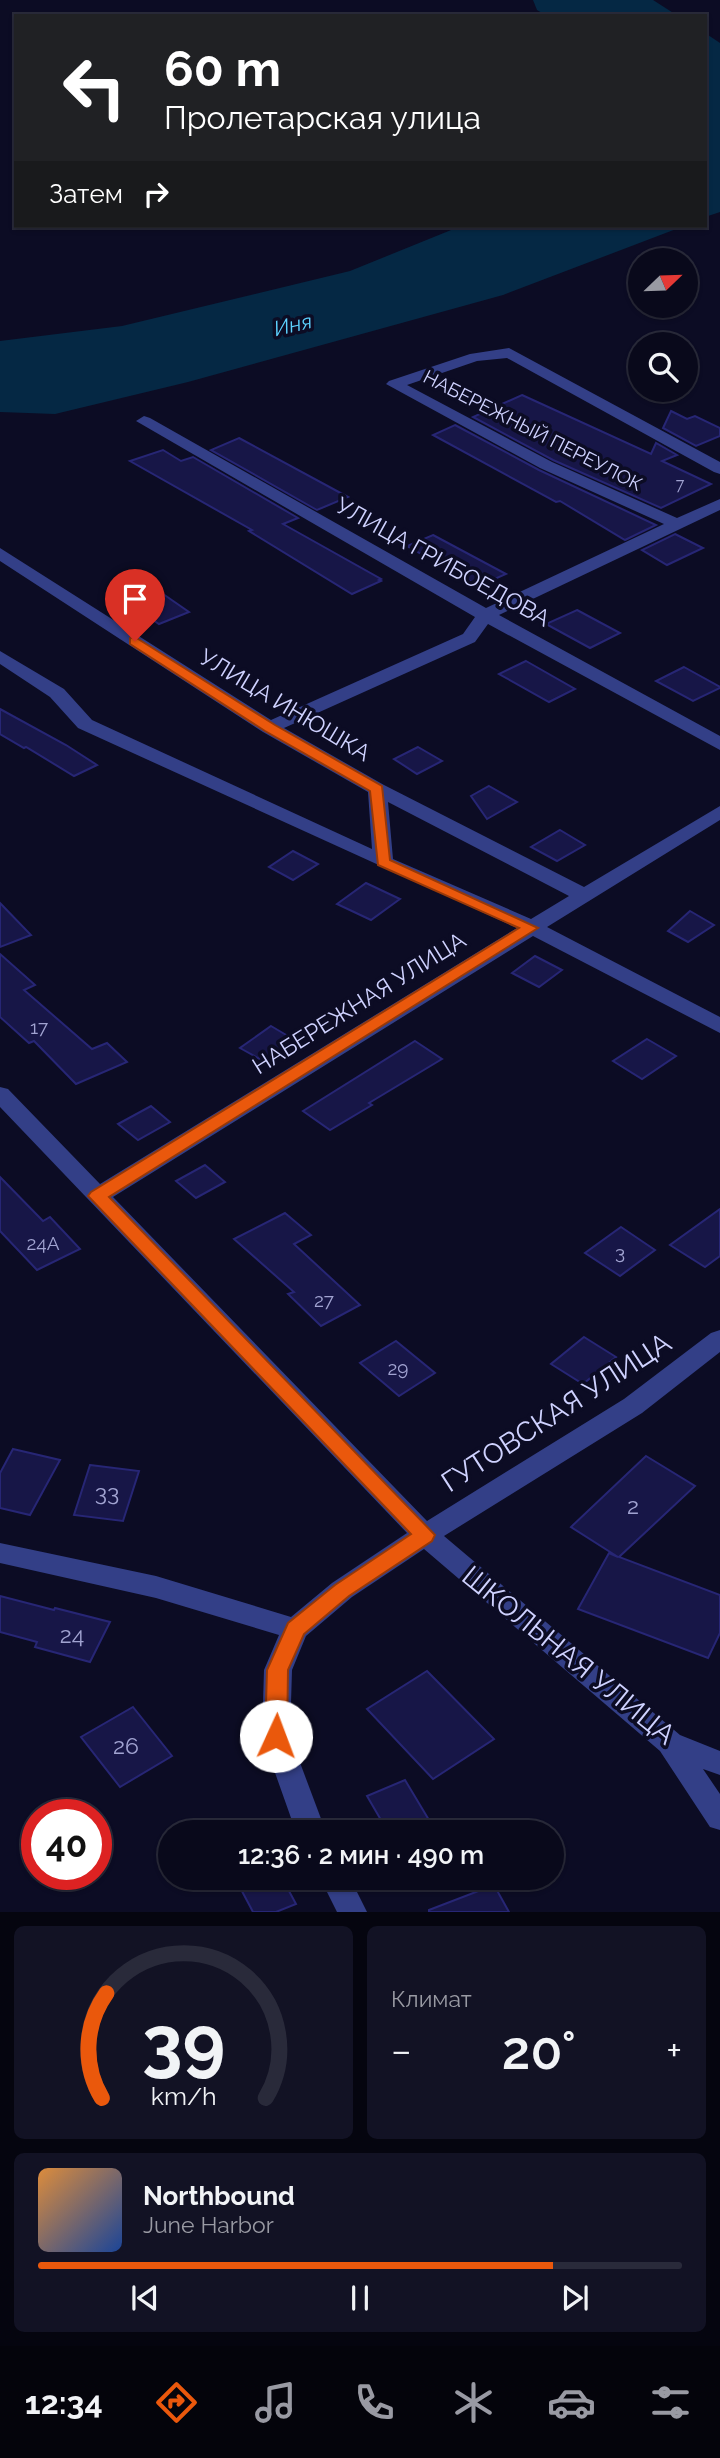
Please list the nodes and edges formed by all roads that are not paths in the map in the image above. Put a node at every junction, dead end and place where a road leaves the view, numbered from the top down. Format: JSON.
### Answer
{"nodes":[{"id":1,"x":144,"y":421,"type":"dead end"},
{"id":2,"x":720,"y":469,"type":"edge"},
{"id":3,"x":720,"y":504,"type":"edge"},
{"id":4,"x":675,"y":523,"type":"junction"},
{"id":5,"x":0,"y":553,"type":"edge"},
{"id":6,"x":485,"y":615,"type":"junction"},
{"id":7,"x":0,"y":656,"type":"edge"},
{"id":8,"x":270,"y":728,"type":"junction"},
{"id":9,"x":720,"y":744,"type":"edge"},
{"id":10,"x":377,"y":789,"type":"junction"},
{"id":11,"x":720,"y":812,"type":"edge"},
{"id":12,"x":383,"y":862,"type":"junction"},
{"id":13,"x":583,"y":895,"type":"junction"},
{"id":14,"x":531,"y":928,"type":"junction"},
{"id":15,"x":720,"y":1026,"type":"edge"},
{"id":16,"x":0,"y":1094,"type":"edge"},
{"id":17,"x":97,"y":1196,"type":"junction"},
{"id":18,"x":720,"y":1339,"type":"edge"},
{"id":19,"x":425,"y":1535,"type":"junction"},
{"id":20,"x":0,"y":1553,"type":"edge"},
{"id":21,"x":295,"y":1629,"type":"junction"},
{"id":22,"x":670,"y":1743,"type":"junction"},
{"id":23,"x":720,"y":1763,"type":"edge"},
{"id":24,"x":720,"y":1818,"type":"edge"},
{"id":25,"x":307,"y":1820,"type":"edge"},
{"id":26,"x":341,"y":1890,"type":"edge"},
{"id":27,"x":352,"y":1912,"type":"edge"}],
"edges":[{"from":1,"to":6,"type":"street","name":"УЛИЦА ГРИБОЕДОВА"},
{"from":2,"to":4,"type":"street","name":"НАБЕРЕЖНЫЙ ПЕРЕУЛОК"},
{"from":3,"to":4,"type":"street"},
{"from":4,"to":6,"type":"street"},
{"from":5,"to":8,"type":"street","name":"УЛИЦА ИНЮШКА"},
{"from":6,"to":8,"type":"street"},
{"from":6,"to":9,"type":"street","name":"УЛИЦА ГРИБОЕДОВА"},
{"from":7,"to":12,"type":"street"},
{"from":8,"to":10,"type":"street","name":"УЛИЦА ИНЮШКА"},
{"from":10,"to":12,"type":"street","name":"УЛИЦА ИНЮШКА"},
{"from":10,"to":13,"type":"street"},
{"from":11,"to":13,"type":"street","name":"НАБЕРЕЖНАЯ УЛИЦА"},
{"from":12,"to":14,"type":"street"},
{"from":13,"to":14,"type":"street","name":"НАБЕРЕЖНАЯ УЛИЦА"},
{"from":14,"to":15,"type":"street"},
{"from":14,"to":17,"type":"street","name":"НАБЕРЕЖНАЯ УЛИЦА"},
{"from":16,"to":17,"type":"street","name":"ШКОЛЬНАЯ УЛИЦА"},
{"from":17,"to":19,"type":"street","name":"ШКОЛЬНАЯ УЛИЦА"},
{"from":18,"to":19,"type":"street","name":"ГУТОВСКАЯ УЛИЦА"},
{"from":19,"to":21,"type":"street","name":"ГУТОВСКАЯ УЛИЦА"},
{"from":19,"to":22,"type":"street","name":"ШКОЛЬНАЯ УЛИЦА"},
{"from":20,"to":21,"type":"street"},
{"from":21,"to":25,"type":"street"},
{"from":22,"to":23,"type":"street","name":"ШКОЛЬНАЯ УЛИЦА"},
{"from":22,"to":24,"type":"street"},
{"from":26,"to":27,"type":"street"}]}
